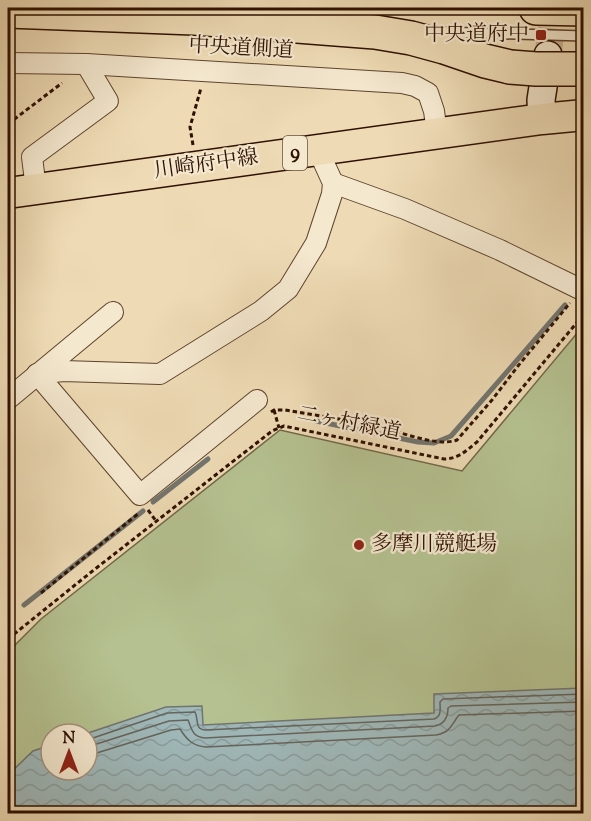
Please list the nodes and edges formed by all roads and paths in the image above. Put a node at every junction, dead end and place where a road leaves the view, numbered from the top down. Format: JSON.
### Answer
{"nodes":[{"id":1,"x":536,"y":8,"type":"edge"},
{"id":2,"x":584,"y":9,"type":"edge"},
{"id":3,"x":8,"y":11,"type":"edge"},
{"id":4,"x":375,"y":32,"type":"junction"},
{"id":5,"x":584,"y":36,"type":"edge"},
{"id":6,"x":8,"y":63,"type":"edge"},
{"id":7,"x":86,"y":64,"type":"junction"},
{"id":8,"x":547,"y":64,"type":"joint"},
{"id":9,"x":584,"y":69,"type":"edge"},
{"id":10,"x":205,"y":71,"type":"junction"},
{"id":11,"x":584,"y":80,"type":"edge"},
{"id":12,"x":584,"y":115,"type":"edge"},
{"id":13,"x":542,"y":119,"type":"junction"},
{"id":14,"x":8,"y":124,"type":"edge"},
{"id":15,"x":437,"y":133,"type":"junction"},
{"id":16,"x":318,"y":150,"type":"junction"},
{"id":17,"x":196,"y":167,"type":"junction"},
{"id":18,"x":333,"y":183,"type":"junction"},
{"id":19,"x":22,"y":191,"type":"edge"},
{"id":20,"x":578,"y":296,"type":"edge"},
{"id":21,"x":113,"y":312,"type":"dead end"},
{"id":22,"x":584,"y":314,"type":"edge"},
{"id":23,"x":37,"y":374,"type":"junction"},
{"id":24,"x":8,"y":399,"type":"edge"},
{"id":25,"x":266,"y":408,"type":"junction"},
{"id":26,"x":279,"y":428,"type":"junction"},
{"id":27,"x":146,"y":507,"type":"dead end"},
{"id":28,"x":41,"y":593,"type":"dead end"},
{"id":29,"x":8,"y":639,"type":"edge"}],
"edges":[{"from":1,"to":2,"type":"highway"},
{"from":3,"to":4,"type":"highway"},
{"from":4,"to":5,"type":"lane"},
{"from":4,"to":9,"type":"highway","bridge":true},
{"from":6,"to":7,"type":"street","name":"中央道側道"},
{"from":7,"to":10,"type":"street","name":"中央道側道"},
{"from":7,"to":14,"type":"path"},
{"from":7,"to":19,"type":"street"},
{"from":8,"to":11,"type":"lane"},
{"from":8,"to":13,"type":"street"},
{"from":10,"to":15,"type":"street","name":"中央道側道"},
{"from":10,"to":17,"type":"path"},
{"from":12,"to":13,"type":"main road","name":"川崎府中線","number":"9"},
{"from":13,"to":15,"type":"main road","name":"川崎府中線","number":"9"},
{"from":15,"to":16,"type":"main road","name":"川崎府中線","number":"9"},
{"from":16,"to":17,"type":"main road","name":"川崎府中線","number":"9"},
{"from":16,"to":18,"type":"street"},
{"from":17,"to":19,"type":"main road","name":"川崎府中線","number":"9"},
{"from":18,"to":20,"type":"street"},
{"from":18,"to":23,"type":"street"},
{"from":20,"to":25,"type":"path"},
{"from":21,"to":23,"type":"street"},
{"from":22,"to":26,"type":"path","name":"二ヶ村緑道"},
{"from":23,"to":24,"type":"street"},
{"from":23,"to":25,"type":"street"},
{"from":25,"to":26,"type":"path"},
{"from":26,"to":29,"type":"path","name":"二ヶ村緑道"},
{"from":27,"to":28,"type":"path"}]}
